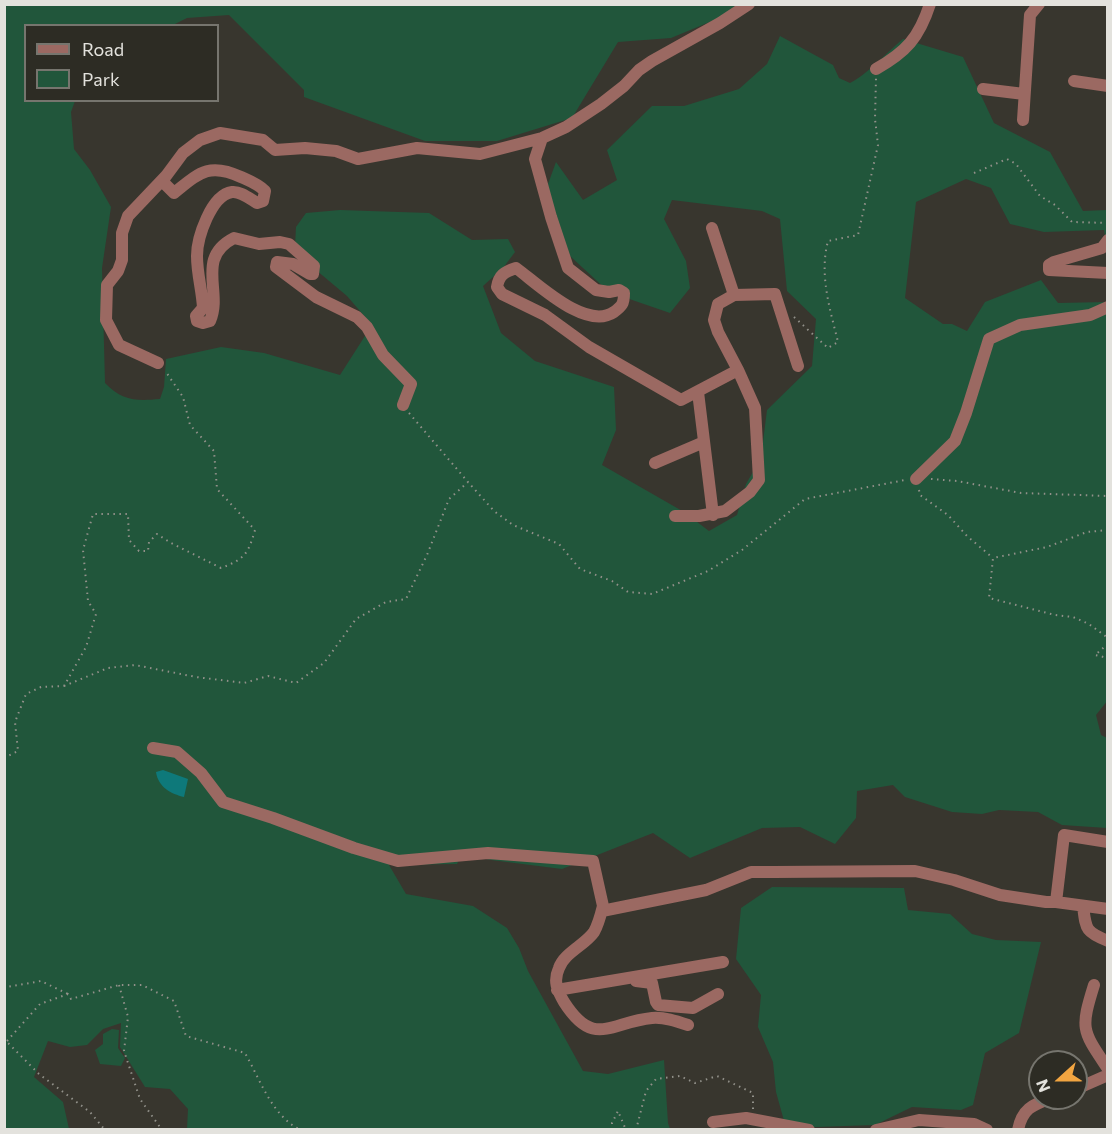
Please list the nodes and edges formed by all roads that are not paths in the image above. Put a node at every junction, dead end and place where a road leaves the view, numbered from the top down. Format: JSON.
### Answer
{"nodes":[{"id":1,"x":749,"y":4,"type":"edge"},
{"id":2,"x":930,"y":4,"type":"edge"},
{"id":3,"x":1039,"y":4,"type":"edge"},
{"id":4,"x":876,"y":69,"type":"road end"},
{"id":5,"x":1074,"y":81,"type":"dead end"},
{"id":6,"x":1107,"y":86,"type":"edge"},
{"id":7,"x":983,"y":89,"type":"dead end"},
{"id":8,"x":1024,"y":94,"type":"junction"},
{"id":9,"x":1023,"y":120,"type":"dead end"},
{"id":10,"x":542,"y":138,"type":"junction"},
{"id":11,"x":162,"y":181,"type":"junction"},
{"id":12,"x":712,"y":228,"type":"dead end"},
{"id":13,"x":1107,"y":240,"type":"edge"},
{"id":14,"x":1107,"y":273,"type":"edge"},
{"id":15,"x":734,"y":295,"type":"junction"},
{"id":16,"x":1107,"y":307,"type":"edge"},
{"id":17,"x":158,"y":363,"type":"road end"},
{"id":18,"x":798,"y":366,"type":"dead end"},
{"id":19,"x":738,"y":370,"type":"junction"},
{"id":20,"x":698,"y":392,"type":"junction"},
{"id":21,"x":403,"y":405,"type":"road end"},
{"id":22,"x":704,"y":442,"type":"junction"},
{"id":23,"x":655,"y":463,"type":"dead end"},
{"id":24,"x":916,"y":479,"type":"road end"},
{"id":25,"x":713,"y":515,"type":"junction"},
{"id":26,"x":675,"y":516,"type":"dead end"},
{"id":27,"x":153,"y":748,"type":"dead end"},
{"id":28,"x":1107,"y":842,"type":"edge"},
{"id":29,"x":1056,"y":902,"type":"junction"},
{"id":30,"x":1083,"y":906,"type":"junction"},
{"id":31,"x":1107,"y":909,"type":"edge"},
{"id":32,"x":602,"y":911,"type":"junction"},
{"id":33,"x":1107,"y":941,"type":"edge"},
{"id":34,"x":723,"y":962,"type":"dead end"},
{"id":35,"x":635,"y":977,"type":"junction"},
{"id":36,"x":1094,"y":984,"type":"dead end"},
{"id":37,"x":557,"y":990,"type":"junction"},
{"id":38,"x":718,"y":994,"type":"dead end"},
{"id":39,"x":688,"y":1025,"type":"dead end"},
{"id":40,"x":1107,"y":1069,"type":"edge"},
{"id":41,"x":1107,"y":1075,"type":"edge"},
{"id":42,"x":1088,"y":1084,"type":"edge"},
{"id":43,"x":1028,"y":1110,"type":"edge"},
{"id":44,"x":713,"y":1122,"type":"dead end"},
{"id":45,"x":809,"y":1130,"type":"edge"},
{"id":46,"x":876,"y":1130,"type":"edge"},
{"id":47,"x":987,"y":1130,"type":"edge"},
{"id":48,"x":1017,"y":1130,"type":"edge"}],
"edges":[{"from":1,"to":10,"type":"street"},
{"from":2,"to":4,"type":"street"},
{"from":3,"to":8,"type":"street"},
{"from":5,"to":6,"type":"street"},
{"from":7,"to":8,"type":"street"},
{"from":8,"to":9,"type":"street"},
{"from":10,"to":11,"type":"street"},
{"from":10,"to":20,"type":"street"},
{"from":11,"to":17,"type":"street"},
{"from":11,"to":21,"type":"street"},
{"from":12,"to":15,"type":"street"},
{"from":13,"to":14,"type":"street"},
{"from":15,"to":18,"type":"street"},
{"from":15,"to":19,"type":"street"},
{"from":16,"to":24,"type":"street"},
{"from":19,"to":20,"type":"street"},
{"from":19,"to":25,"type":"street"},
{"from":20,"to":22,"type":"street"},
{"from":22,"to":23,"type":"street"},
{"from":22,"to":25,"type":"street"},
{"from":25,"to":26,"type":"street"},
{"from":27,"to":32,"type":"street"},
{"from":28,"to":29,"type":"street"},
{"from":29,"to":30,"type":"street"},
{"from":29,"to":32,"type":"street"},
{"from":30,"to":31,"type":"street"},
{"from":30,"to":33,"type":"street"},
{"from":32,"to":37,"type":"street"},
{"from":34,"to":35,"type":"street"},
{"from":35,"to":37,"type":"street"},
{"from":35,"to":38,"type":"street"},
{"from":36,"to":40,"type":"street"},
{"from":37,"to":39,"type":"street"},
{"from":41,"to":42,"type":"street"},
{"from":43,"to":48,"type":"street"},
{"from":44,"to":45,"type":"street"},
{"from":46,"to":47,"type":"street"}]}
